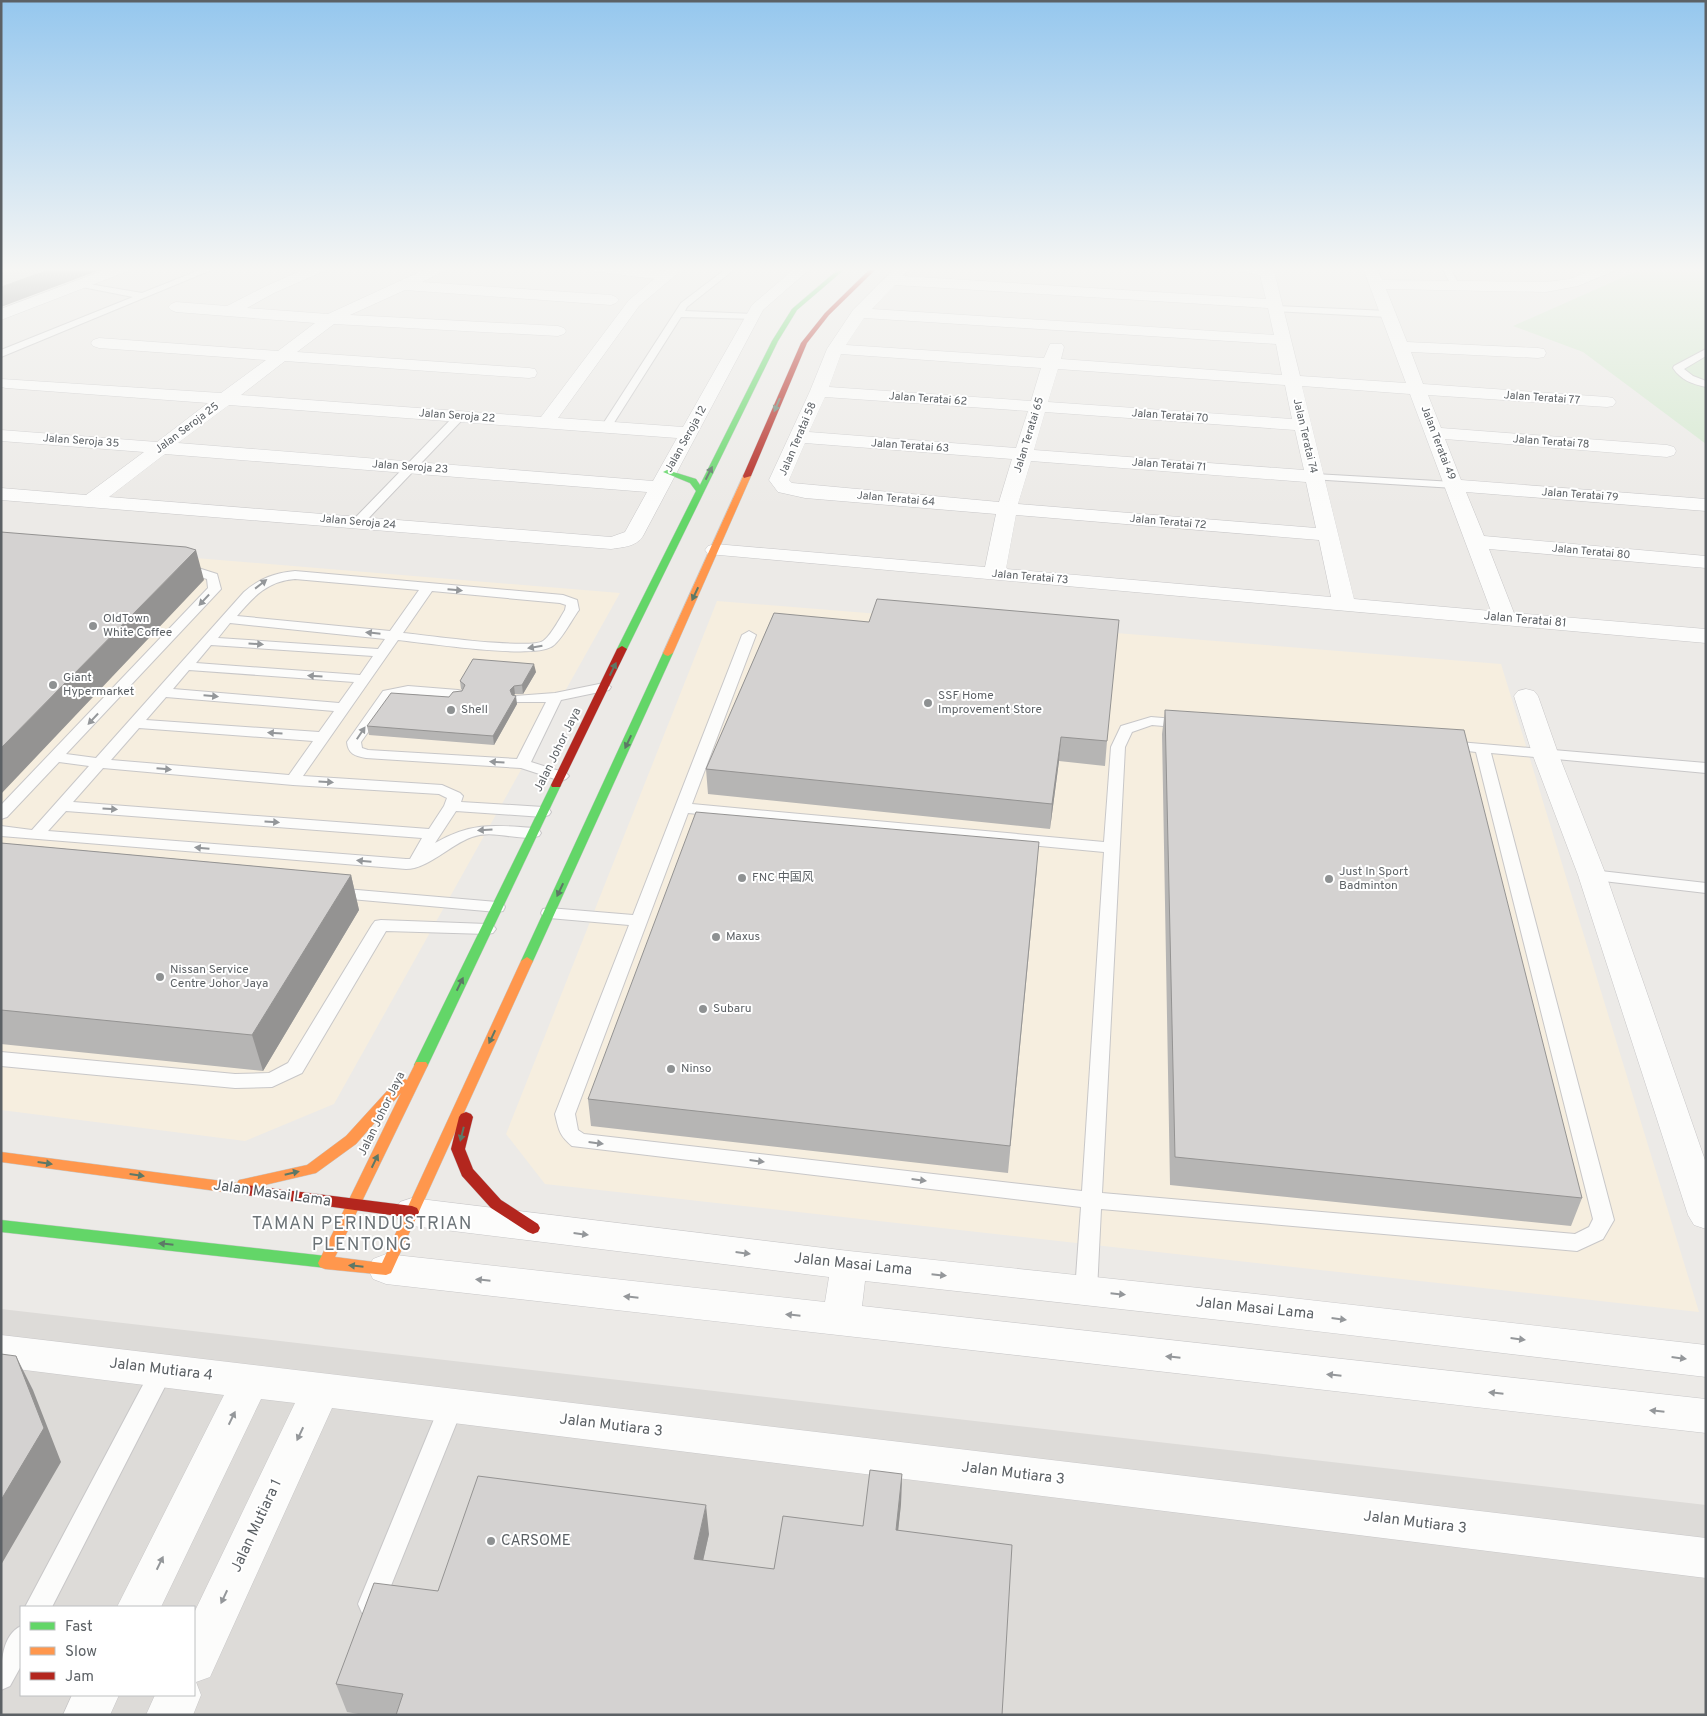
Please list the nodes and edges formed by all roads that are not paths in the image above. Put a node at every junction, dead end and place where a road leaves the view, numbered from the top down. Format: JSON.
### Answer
{"nodes":[{"id":1,"x":15,"y":348,"type":"edge"},
{"id":2,"x":177,"y":348,"type":"edge"},
{"id":3,"x":292,"y":348,"type":"edge"},
{"id":4,"x":601,"y":348,"type":"edge"},
{"id":5,"x":658,"y":348,"type":"edge"},
{"id":6,"x":735,"y":348,"type":"edge"},
{"id":7,"x":771,"y":348,"type":"edge"},
{"id":8,"x":802,"y":348,"type":"edge"},
{"id":9,"x":1056,"y":348,"type":"edge"},
{"id":10,"x":1285,"y":348,"type":"edge"},
{"id":11,"x":1401,"y":348,"type":"edge"},
{"id":12,"x":1426,"y":348,"type":"edge"},
{"id":13,"x":1512,"y":348,"type":"edge"},
{"id":14,"x":835,"y":349,"type":"joint"},
{"id":15,"x":1515,"y":352,"type":"junction"},
{"id":16,"x":1706,"y":352,"type":"edge"},
{"id":17,"x":1538,"y":353,"type":"dead end"},
{"id":18,"x":1,"y":354,"type":"edge"},
{"id":19,"x":283,"y":355,"type":"junction"},
{"id":20,"x":1051,"y":364,"type":"junction"},
{"id":21,"x":529,"y":373,"type":"dead end"},
{"id":22,"x":1292,"y":381,"type":"junction"},
{"id":23,"x":6,"y":383,"type":"dead end"},
{"id":24,"x":1706,"y":384,"type":"edge"},
{"id":25,"x":1417,"y":389,"type":"junction"},
{"id":26,"x":819,"y":391,"type":"junction"},
{"id":27,"x":225,"y":399,"type":"junction"},
{"id":28,"x":1607,"y":402,"type":"dead end"},
{"id":29,"x":1037,"y":406,"type":"junction"},
{"id":30,"x":460,"y":416,"type":"junction"},
{"id":31,"x":546,"y":422,"type":"junction"},
{"id":32,"x":1303,"y":426,"type":"junction"},
{"id":33,"x":606,"y":427,"type":"junction"},
{"id":34,"x":689,"y":433,"type":"junction"},
{"id":35,"x":1434,"y":434,"type":"junction"},
{"id":36,"x":1,"y":435,"type":"edge"},
{"id":37,"x":797,"y":437,"type":"junction"},
{"id":38,"x":161,"y":448,"type":"junction"},
{"id":39,"x":1667,"y":451,"type":"dead end"},
{"id":40,"x":1023,"y":454,"type":"junction"},
{"id":41,"x":410,"y":467,"type":"junction"},
{"id":42,"x":1315,"y":477,"type":"junction"},
{"id":43,"x":664,"y":480,"type":"junction"},
{"id":44,"x":1454,"y":485,"type":"junction"},
{"id":45,"x":786,"y":488,"type":"joint"},
{"id":46,"x":700,"y":491,"type":"junction"},
{"id":47,"x":1,"y":494,"type":"edge"},
{"id":48,"x":91,"y":501,"type":"junction"},
{"id":49,"x":1706,"y":505,"type":"edge"},
{"id":50,"x":1007,"y":508,"type":"junction"},
{"id":51,"x":358,"y":522,"type":"junction"},
{"id":52,"x":1328,"y":535,"type":"junction"},
{"id":53,"x":624,"y":541,"type":"joint"},
{"id":54,"x":1476,"y":542,"type":"junction"},
{"id":55,"x":716,"y":550,"type":"junction"},
{"id":56,"x":1706,"y":562,"type":"edge"},
{"id":57,"x":166,"y":569,"type":"edge"},
{"id":58,"x":994,"y":574,"type":"junction"},
{"id":59,"x":428,"y":587,"type":"junction"},
{"id":60,"x":1344,"y":604,"type":"junction"},
{"id":61,"x":1505,"y":618,"type":"junction"},
{"id":62,"x":227,"y":619,"type":"junction"},
{"id":63,"x":395,"y":635,"type":"junction"},
{"id":64,"x":749,"y":635,"type":"dead end"},
{"id":65,"x":1706,"y":636,"type":"edge"},
{"id":66,"x":207,"y":641,"type":"junction"},
{"id":67,"x":383,"y":652,"type":"junction"},
{"id":68,"x":185,"y":666,"type":"junction"},
{"id":69,"x":364,"y":679,"type":"junction"},
{"id":70,"x":604,"y":687,"type":"junction"},
{"id":71,"x":162,"y":692,"type":"junction"},
{"id":72,"x":458,"y":694,"type":"edge"},
{"id":73,"x":1526,"y":696,"type":"dead end"},
{"id":74,"x":555,"y":697,"type":"junction"},
{"id":75,"x":520,"y":699,"type":"dead end"},
{"id":76,"x":344,"y":708,"type":"junction"},
{"id":77,"x":134,"y":723,"type":"junction"},
{"id":78,"x":1200,"y":725,"type":"edge"},
{"id":79,"x":324,"y":737,"type":"junction"},
{"id":80,"x":1434,"y":744,"type":"edge"},
{"id":81,"x":1482,"y":748,"type":"junction"},
{"id":82,"x":1545,"y":753,"type":"junction"},
{"id":83,"x":57,"y":757,"type":"junction"},
{"id":84,"x":98,"y":763,"type":"junction"},
{"id":85,"x":522,"y":764,"type":"junction"},
{"id":86,"x":1706,"y":768,"type":"edge"},
{"id":87,"x":561,"y":776,"type":"junction"},
{"id":88,"x":293,"y":780,"type":"junction"},
{"id":89,"x":61,"y":806,"type":"junction"},
{"id":90,"x":452,"y":806,"type":"junction"},
{"id":91,"x":683,"y":808,"type":"junction"},
{"id":92,"x":543,"y":812,"type":"junction"},
{"id":93,"x":1,"y":814,"type":"edge"},
{"id":94,"x":1,"y":831,"type":"edge"},
{"id":95,"x":533,"y":833,"type":"junction"},
{"id":96,"x":433,"y":834,"type":"junction"},
{"id":97,"x":36,"y":835,"type":"junction"},
{"id":98,"x":1112,"y":848,"type":"junction"},
{"id":99,"x":413,"y":864,"type":"junction"},
{"id":100,"x":1592,"y":876,"type":"junction"},
{"id":101,"x":1706,"y":888,"type":"edge"},
{"id":102,"x":321,"y":892,"type":"edge"},
{"id":103,"x":396,"y":900,"type":"junction"},
{"id":104,"x":497,"y":907,"type":"junction"},
{"id":105,"x":549,"y":913,"type":"junction"},
{"id":106,"x":639,"y":921,"type":"junction"},
{"id":107,"x":381,"y":925,"type":"junction"},
{"id":108,"x":487,"y":929,"type":"junction"},
{"id":109,"x":1,"y":1058,"type":"edge"},
{"id":110,"x":424,"y":1060,"type":"junction"},
{"id":111,"x":477,"y":1069,"type":"junction"},
{"id":112,"x":565,"y":1114,"type":"joint"},
{"id":113,"x":1,"y":1157,"type":"edge"},
{"id":114,"x":228,"y":1188,"type":"junction"},
{"id":115,"x":1091,"y":1200,"type":"junction"},
{"id":116,"x":354,"y":1204,"type":"junction"},
{"id":117,"x":412,"y":1212,"type":"junction"},
{"id":118,"x":1706,"y":1215,"type":"edge"},
{"id":119,"x":1,"y":1226,"type":"edge"},
{"id":120,"x":533,"y":1228,"type":"junction"},
{"id":121,"x":325,"y":1263,"type":"junction"},
{"id":122,"x":850,"y":1265,"type":"junction"},
{"id":123,"x":386,"y":1269,"type":"junction"},
{"id":124,"x":1086,"y":1291,"type":"junction"},
{"id":125,"x":841,"y":1321,"type":"junction"},
{"id":126,"x":1,"y":1351,"type":"edge"},
{"id":127,"x":1706,"y":1361,"type":"edge"},
{"id":128,"x":162,"y":1370,"type":"junction"},
{"id":129,"x":250,"y":1381,"type":"junction"},
{"id":130,"x":321,"y":1390,"type":"junction"},
{"id":131,"x":452,"y":1407,"type":"junction"},
{"id":132,"x":1706,"y":1416,"type":"edge"},
{"id":133,"x":1706,"y":1558,"type":"edge"},
{"id":134,"x":39,"y":1606,"type":"edge"},
{"id":135,"x":139,"y":1606,"type":"edge"},
{"id":136,"x":364,"y":1622,"type":"edge"},
{"id":137,"x":20,"y":1641,"type":"edge"},
{"id":138,"x":195,"y":1659,"type":"edge"},
{"id":139,"x":1,"y":1677,"type":"edge"},
{"id":140,"x":96,"y":1696,"type":"edge"},
{"id":141,"x":178,"y":1696,"type":"edge"},
{"id":142,"x":86,"y":1715,"type":"edge"},
{"id":143,"x":169,"y":1715,"type":"edge"}],
"edges":[{"from":1,"to":18,"type":"lane"},
{"from":2,"to":19,"type":"street"},
{"from":3,"to":19,"type":"street","name":"Jalan Seroja 25"},
{"from":4,"to":31,"type":"street"},
{"from":5,"to":33,"type":"lane"},
{"from":6,"to":34,"type":"street","name":"Jalan Seroja 12"},
{"from":46,"to":7,"type":"main road","name":"Jalan Johor Jaya","one_way":true},
{"from":8,"to":55,"type":"main road","one_way":true},
{"from":9,"to":20,"type":"street","name":"Jalan Teratai 65"},
{"from":10,"to":22,"type":"street","name":"Jalan Teratai 74"},
{"from":11,"to":25,"type":"street","name":"Jalan Teratai 49"},
{"from":12,"to":15,"type":"street"},
{"from":13,"to":15,"type":"street"},
{"from":14,"to":20,"type":"street","name":"Jalan Teratai 77"},
{"from":14,"to":26,"type":"street","name":"Jalan Teratai 58"},
{"from":15,"to":17,"type":"street"},
{"from":16,"to":24,"type":"lane"},
{"from":19,"to":21,"type":"street"},
{"from":19,"to":27,"type":"street","name":"Jalan Seroja 25"},
{"from":20,"to":22,"type":"street","name":"Jalan Teratai 77"},
{"from":20,"to":29,"type":"street","name":"Jalan Teratai 65"},
{"from":22,"to":25,"type":"street","name":"Jalan Teratai 77"},
{"from":22,"to":32,"type":"street","name":"Jalan Teratai 74"},
{"from":23,"to":27,"type":"street","name":"Jalan Seroja 22"},
{"from":25,"to":28,"type":"street","name":"Jalan Teratai 77"},
{"from":25,"to":35,"type":"street","name":"Jalan Teratai 49"},
{"from":26,"to":29,"type":"street","name":"Jalan Teratai 62"},
{"from":26,"to":37,"type":"street","name":"Jalan Teratai 58"},
{"from":27,"to":30,"type":"street","name":"Jalan Seroja 22"},
{"from":27,"to":38,"type":"street","name":"Jalan Seroja 25"},
{"from":29,"to":32,"type":"street","name":"Jalan Teratai 70"},
{"from":29,"to":40,"type":"street","name":"Jalan Teratai 65"},
{"from":30,"to":31,"type":"street","name":"Jalan Seroja 22"},
{"from":30,"to":41,"type":"lane"},
{"from":31,"to":33,"type":"street","name":"Jalan Seroja 22"},
{"from":32,"to":42,"type":"street","name":"Jalan Teratai 74"},
{"from":33,"to":34,"type":"street","name":"Jalan Seroja 22"},
{"from":34,"to":43,"type":"street","name":"Jalan Seroja 12"},
{"from":35,"to":39,"type":"street","name":"Jalan Teratai 78"},
{"from":35,"to":44,"type":"street","name":"Jalan Teratai 49"},
{"from":36,"to":38,"type":"street","name":"Jalan Seroja 35"},
{"from":37,"to":40,"type":"street","name":"Jalan Teratai 63"},
{"from":37,"to":45,"type":"street","name":"Jalan Teratai 58"},
{"from":38,"to":41,"type":"street","name":"Jalan Seroja 23"},
{"from":38,"to":48,"type":"street","name":"Jalan Seroja 25"},
{"from":40,"to":42,"type":"street","name":"Jalan Teratai 71"},
{"from":40,"to":50,"type":"street","name":"Jalan Teratai 65"},
{"from":41,"to":43,"type":"street","name":"Jalan Seroja 23"},
{"from":41,"to":51,"type":"lane"},
{"from":42,"to":44,"type":"lane"},
{"from":42,"to":52,"type":"street","name":"Jalan Teratai 74"},
{"from":43,"to":46,"type":"main road"},
{"from":43,"to":53,"type":"street","name":"Jalan Seroja 12"},
{"from":44,"to":49,"type":"street","name":"Jalan Teratai 79"},
{"from":44,"to":54,"type":"street","name":"Jalan Teratai 49"},
{"from":45,"to":50,"type":"street","name":"Jalan Teratai 64"},
{"from":70,"to":46,"type":"main road","name":"Jalan Johor Jaya","one_way":true},
{"from":47,"to":48,"type":"street","name":"Jalan Seroja 24"},
{"from":48,"to":51,"type":"street","name":"Jalan Seroja 24"},
{"from":50,"to":52,"type":"street","name":"Jalan Teratai 72"},
{"from":50,"to":58,"type":"street","name":"Jalan Teratai 65"},
{"from":51,"to":53,"type":"street","name":"Jalan Seroja 24"},
{"from":52,"to":60,"type":"street","name":"Jalan Teratai 74"},
{"from":54,"to":56,"type":"street","name":"Jalan Teratai 80"},
{"from":54,"to":61,"type":"street","name":"Jalan Teratai 49"},
{"from":55,"to":58,"type":"street","name":"Jalan Teratai 73"},
{"from":55,"to":105,"type":"main road","one_way":true},
{"from":57,"to":83,"type":"lane","one_way":true},
{"from":58,"to":60,"type":"street","name":"Jalan Teratai 73"},
{"from":62,"to":59,"type":"lane","one_way":true},
{"from":59,"to":63,"type":"lane"},
{"from":59,"to":63,"type":"lane","one_way":true},
{"from":60,"to":61,"type":"street","name":"Jalan Teratai 81"},
{"from":61,"to":65,"type":"street","name":"Jalan Teratai 81"},
{"from":63,"to":62,"type":"lane","one_way":true},
{"from":62,"to":66,"type":"lane"},
{"from":63,"to":67,"type":"lane"},
{"from":64,"to":91,"type":"lane"},
{"from":66,"to":67,"type":"lane","one_way":true},
{"from":66,"to":68,"type":"lane"},
{"from":67,"to":69,"type":"lane"},
{"from":69,"to":68,"type":"lane","one_way":true},
{"from":68,"to":71,"type":"lane"},
{"from":69,"to":76,"type":"lane"},
{"from":70,"to":74,"type":"lane"},
{"from":70,"to":87,"type":"main road","name":"Jalan Johor Jaya"},
{"from":71,"to":76,"type":"lane","one_way":true},
{"from":71,"to":77,"type":"lane"},
{"from":85,"to":72,"type":"lane","one_way":true},
{"from":73,"to":82,"type":"street"},
{"from":74,"to":75,"type":"lane"},
{"from":74,"to":85,"type":"lane"},
{"from":76,"to":79,"type":"lane"},
{"from":79,"to":77,"type":"lane","one_way":true},
{"from":77,"to":84,"type":"lane"},
{"from":78,"to":98,"type":"lane"},
{"from":79,"to":88,"type":"lane"},
{"from":80,"to":81,"type":"lane"},
{"from":81,"to":82,"type":"lane"},
{"from":81,"to":115,"type":"lane"},
{"from":82,"to":86,"type":"lane"},
{"from":82,"to":100,"type":"street"},
{"from":83,"to":84,"type":"lane"},
{"from":83,"to":93,"type":"lane"},
{"from":84,"to":88,"type":"lane","one_way":true},
{"from":84,"to":89,"type":"lane"},
{"from":85,"to":87,"type":"lane"},
{"from":87,"to":92,"type":"main road","name":"Jalan Johor Jaya"},
{"from":88,"to":90,"type":"lane","one_way":true},
{"from":89,"to":96,"type":"lane","one_way":true},
{"from":89,"to":97,"type":"lane"},
{"from":90,"to":92,"type":"lane"},
{"from":90,"to":96,"type":"lane"},
{"from":91,"to":98,"type":"lane"},
{"from":91,"to":106,"type":"lane"},
{"from":92,"to":95,"type":"main road","name":"Jalan Johor Jaya"},
{"from":94,"to":97,"type":"lane"},
{"from":95,"to":99,"type":"lane","one_way":true},
{"from":95,"to":104,"type":"main road","name":"Jalan Johor Jaya"},
{"from":96,"to":99,"type":"lane"},
{"from":99,"to":97,"type":"lane","one_way":true},
{"from":98,"to":115,"type":"lane"},
{"from":100,"to":101,"type":"lane"},
{"from":100,"to":118,"type":"street"},
{"from":102,"to":103,"type":"lane"},
{"from":103,"to":104,"type":"lane"},
{"from":103,"to":107,"type":"lane"},
{"from":104,"to":108,"type":"main road","name":"Jalan Johor Jaya"},
{"from":105,"to":106,"type":"lane"},
{"from":105,"to":111,"type":"main road","one_way":true},
{"from":106,"to":112,"type":"lane"},
{"from":107,"to":108,"type":"lane"},
{"from":107,"to":109,"type":"lane"},
{"from":110,"to":108,"type":"main road","name":"Jalan Johor Jaya","one_way":true},
{"from":114,"to":110,"type":"main road","one_way":true},
{"from":116,"to":110,"type":"main road","name":"Jalan Johor Jaya","one_way":true},
{"from":111,"to":117,"type":"main road"},
{"from":111,"to":120,"type":"main road","one_way":true},
{"from":112,"to":115,"type":"lane","one_way":true},
{"from":113,"to":114,"type":"main road","name":"Jalan Masai Lama","one_way":true},
{"from":114,"to":116,"type":"main road","name":"Jalan Masai Lama"},
{"from":115,"to":124,"type":"lane"},
{"from":116,"to":117,"type":"main road","name":"Jalan Masai Lama"},
{"from":116,"to":121,"type":"main road","name":"Jalan Johor Jaya"},
{"from":117,"to":120,"type":"street","name":"Jalan Masai Lama"},
{"from":117,"to":123,"type":"main road"},
{"from":121,"to":119,"type":"main road","one_way":true},
{"from":120,"to":122,"type":"street","name":"Jalan Masai Lama","one_way":true},
{"from":123,"to":121,"type":"main road","one_way":true},
{"from":122,"to":124,"type":"street","name":"Jalan Masai Lama","one_way":true},
{"from":122,"to":125,"type":"street"},
{"from":125,"to":123,"type":"street","one_way":true},
{"from":124,"to":127,"type":"street","name":"Jalan Masai Lama","one_way":true},
{"from":132,"to":125,"type":"street","one_way":true},
{"from":126,"to":128,"type":"street","name":"Jalan Mutiara 4"},
{"from":128,"to":129,"type":"street","name":"Jalan Mutiara 4"},
{"from":128,"to":134,"type":"lane"},
{"from":129,"to":130,"type":"street","name":"Jalan Mutiara 4"},
{"from":135,"to":129,"type":"street","one_way":true},
{"from":130,"to":131,"type":"street","name":"Jalan Mutiara 3"},
{"from":130,"to":138,"type":"street","name":"Jalan Mutiara 1","one_way":true},
{"from":131,"to":133,"type":"street","name":"Jalan Mutiara 3"},
{"from":131,"to":136,"type":"lane"},
{"from":137,"to":139,"type":"lane"},
{"from":140,"to":142,"type":"street"},
{"from":141,"to":143,"type":"street"}]}
